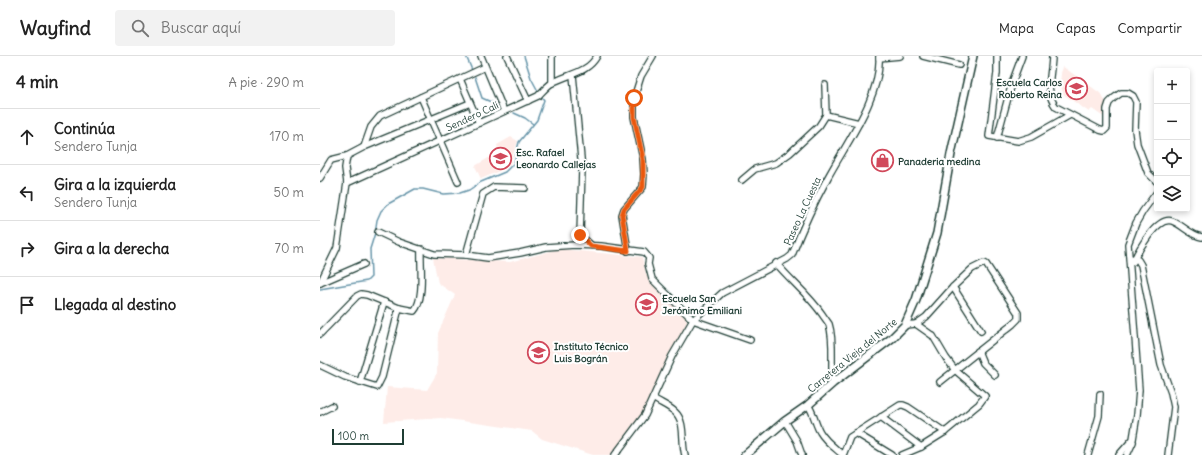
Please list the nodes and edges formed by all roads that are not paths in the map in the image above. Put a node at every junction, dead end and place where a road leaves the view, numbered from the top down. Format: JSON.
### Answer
{"nodes":[{"id":1,"x":481,"y":56,"type":"edge"},
{"id":2,"x":507,"y":56,"type":"edge"},
{"id":3,"x":552,"y":56,"type":"edge"},
{"id":4,"x":597,"y":56,"type":"edge"},
{"id":5,"x":653,"y":56,"type":"edge"},
{"id":6,"x":900,"y":56,"type":"edge"},
{"id":7,"x":923,"y":56,"type":"edge"},
{"id":8,"x":973,"y":56,"type":"edge"},
{"id":9,"x":997,"y":56,"type":"edge"},
{"id":10,"x":1022,"y":56,"type":"edge"},
{"id":11,"x":1052,"y":56,"type":"edge"},
{"id":12,"x":879,"y":57,"type":"edge"},
{"id":13,"x":959,"y":65,"type":"dead end"},
{"id":14,"x":485,"y":68,"type":"junction"},
{"id":15,"x":573,"y":76,"type":"junction"},
{"id":16,"x":460,"y":79,"type":"junction"},
{"id":17,"x":552,"y":83,"type":"junction"},
{"id":18,"x":825,"y":85,"type":"dead end"},
{"id":19,"x":421,"y":97,"type":"junction"},
{"id":20,"x":528,"y":101,"type":"junction"},
{"id":21,"x":470,"y":103,"type":"junction"},
{"id":22,"x":504,"y":111,"type":"junction"},
{"id":23,"x":826,"y":115,"type":"junction"},
{"id":24,"x":1070,"y":115,"type":"junction"},
{"id":25,"x":431,"y":119,"type":"junction"},
{"id":26,"x":479,"y":123,"type":"junction"},
{"id":27,"x":859,"y":123,"type":"junction"},
{"id":28,"x":997,"y":138,"type":"junction"},
{"id":29,"x":440,"y":141,"type":"junction"},
{"id":30,"x":364,"y":147,"type":"junction"},
{"id":31,"x":347,"y":156,"type":"junction"},
{"id":32,"x":320,"y":178,"type":"edge"},
{"id":33,"x":1154,"y":179,"type":"edge"},
{"id":34,"x":742,"y":180,"type":"dead end"},
{"id":35,"x":458,"y":182,"type":"dead end"},
{"id":36,"x":347,"y":183,"type":"junction"},
{"id":37,"x":526,"y":188,"type":"dead end"},
{"id":38,"x":1154,"y":196,"type":"edge"},
{"id":39,"x":378,"y":232,"type":"dead end"},
{"id":40,"x":1202,"y":237,"type":"edge"},
{"id":41,"x":591,"y":246,"type":"junction"},
{"id":42,"x":421,"y":249,"type":"junction"},
{"id":43,"x":628,"y":251,"type":"junction"},
{"id":44,"x":466,"y":255,"type":"junction"},
{"id":45,"x":1132,"y":259,"type":"junction"},
{"id":46,"x":364,"y":264,"type":"dead end"},
{"id":47,"x":776,"y":264,"type":"junction"},
{"id":48,"x":320,"y":283,"type":"edge"},
{"id":49,"x":953,"y":287,"type":"junction"},
{"id":50,"x":384,"y":302,"type":"junction"},
{"id":51,"x":399,"y":308,"type":"junction"},
{"id":52,"x":693,"y":320,"type":"junction"},
{"id":53,"x":916,"y":324,"type":"junction"},
{"id":54,"x":905,"y":325,"type":"junction"},
{"id":55,"x":981,"y":331,"type":"dead end"},
{"id":56,"x":320,"y":334,"type":"edge"},
{"id":57,"x":750,"y":340,"type":"dead end"},
{"id":58,"x":978,"y":351,"type":"junction"},
{"id":59,"x":320,"y":365,"type":"edge"},
{"id":60,"x":955,"y":370,"type":"junction"},
{"id":61,"x":995,"y":375,"type":"dead end"},
{"id":62,"x":360,"y":382,"type":"junction"},
{"id":63,"x":940,"y":382,"type":"dead end"},
{"id":64,"x":833,"y":383,"type":"junction"},
{"id":65,"x":1100,"y":394,"type":"dead end"},
{"id":66,"x":653,"y":398,"type":"junction"},
{"id":67,"x":808,"y":405,"type":"junction"},
{"id":68,"x":332,"y":406,"type":"dead end"},
{"id":69,"x":320,"y":412,"type":"edge"},
{"id":70,"x":881,"y":417,"type":"junction"},
{"id":71,"x":785,"y":422,"type":"junction"},
{"id":72,"x":945,"y":432,"type":"junction"},
{"id":73,"x":856,"y":433,"type":"junction"},
{"id":74,"x":1133,"y":439,"type":"junction"},
{"id":75,"x":921,"y":447,"type":"junction"},
{"id":76,"x":615,"y":455,"type":"edge"},
{"id":77,"x":685,"y":455,"type":"edge"},
{"id":78,"x":745,"y":455,"type":"edge"},
{"id":79,"x":802,"y":455,"type":"edge"},
{"id":80,"x":892,"y":455,"type":"edge"},
{"id":81,"x":902,"y":455,"type":"edge"},
{"id":82,"x":1088,"y":455,"type":"edge"},
{"id":83,"x":1119,"y":455,"type":"edge"},
{"id":84,"x":1127,"y":455,"type":"edge"},
{"id":85,"x":1168,"y":455,"type":"edge"}],
"edges":[{"from":1,"to":14,"type":"street"},
{"from":2,"to":20,"type":"street"},
{"from":3,"to":17,"type":"street"},
{"from":4,"to":15,"type":"street","name":"Sendero Cali"},
{"from":5,"to":43,"type":"street"},
{"from":6,"to":12,"type":"street"},
{"from":7,"to":13,"type":"street"},
{"from":8,"to":54,"type":"street","name":"Carretera Vieja del Norte"},
{"from":9,"to":28,"type":"street"},
{"from":10,"to":28,"type":"street"},
{"from":11,"to":24,"type":"street"},
{"from":12,"to":27,"type":"street","name":"Paseo La Cuesta"},
{"from":14,"to":16,"type":"street"},
{"from":14,"to":22,"type":"street"},
{"from":15,"to":17,"type":"street","name":"Sendero Cali"},
{"from":15,"to":41,"type":"street"},
{"from":16,"to":19,"type":"street"},
{"from":16,"to":21,"type":"street"},
{"from":17,"to":20,"type":"street","name":"Sendero Cali"},
{"from":18,"to":23,"type":"street"},
{"from":19,"to":25,"type":"street"},
{"from":19,"to":30,"type":"street"},
{"from":20,"to":22,"type":"street","name":"Sendero Cali"},
{"from":21,"to":25,"type":"street"},
{"from":21,"to":26,"type":"street"},
{"from":22,"to":26,"type":"street","name":"Sendero Cali"},
{"from":23,"to":27,"type":"street"},
{"from":23,"to":34,"type":"street"},
{"from":24,"to":28,"type":"street"},
{"from":24,"to":33,"type":"street"},
{"from":25,"to":29,"type":"street"},
{"from":25,"to":30,"type":"street"},
{"from":26,"to":29,"type":"street","name":"Sendero Cali"},
{"from":27,"to":47,"type":"street","name":"Paseo La Cuesta"},
{"from":29,"to":35,"type":"street"},
{"from":29,"to":36,"type":"street","name":"Sendero Cali"},
{"from":30,"to":31,"type":"street"},
{"from":31,"to":32,"type":"street"},
{"from":31,"to":36,"type":"street"},
{"from":36,"to":48,"type":"street"},
{"from":37,"to":44,"type":"street"},
{"from":38,"to":45,"type":"street"},
{"from":39,"to":42,"type":"street"},
{"from":40,"to":45,"type":"street"},
{"from":41,"to":43,"type":"street"},
{"from":41,"to":44,"type":"street"},
{"from":42,"to":44,"type":"street"},
{"from":42,"to":51,"type":"street"},
{"from":43,"to":52,"type":"street"},
{"from":45,"to":74,"type":"street"},
{"from":45,"to":85,"type":"street"},
{"from":46,"to":48,"type":"street"},
{"from":47,"to":52,"type":"street","name":"Paseo La Cuesta"},
{"from":47,"to":64,"type":"street"},
{"from":49,"to":53,"type":"street"},
{"from":49,"to":55,"type":"street"},
{"from":49,"to":58,"type":"street"},
{"from":50,"to":51,"type":"street"},
{"from":50,"to":56,"type":"street"},
{"from":50,"to":62,"type":"street"},
{"from":51,"to":62,"type":"street"},
{"from":52,"to":57,"type":"street"},
{"from":52,"to":66,"type":"street","name":"Paseo La Cuesta"},
{"from":53,"to":54,"type":"street"},
{"from":53,"to":60,"type":"street"},
{"from":54,"to":64,"type":"street","name":"Carretera Vieja del Norte"},
{"from":58,"to":60,"type":"street"},
{"from":58,"to":61,"type":"street"},
{"from":59,"to":62,"type":"street"},
{"from":60,"to":63,"type":"street"},
{"from":60,"to":72,"type":"street"},
{"from":64,"to":67,"type":"street","name":"Carretera Vieja del Norte"},
{"from":65,"to":82,"type":"street"},
{"from":66,"to":76,"type":"street","name":"Paseo La Cuesta"},
{"from":66,"to":77,"type":"street"},
{"from":67,"to":71,"type":"street","name":"Carretera Vieja del Norte"},
{"from":67,"to":73,"type":"street"},
{"from":68,"to":69,"type":"street"},
{"from":70,"to":72,"type":"street"},
{"from":70,"to":73,"type":"street"},
{"from":70,"to":75,"type":"street"},
{"from":71,"to":78,"type":"street","name":"Carretera Vieja del Norte"},
{"from":71,"to":79,"type":"street"},
{"from":72,"to":75,"type":"street"},
{"from":73,"to":80,"type":"street"},
{"from":74,"to":83,"type":"street"},
{"from":74,"to":84,"type":"street"},
{"from":75,"to":81,"type":"street"}]}
